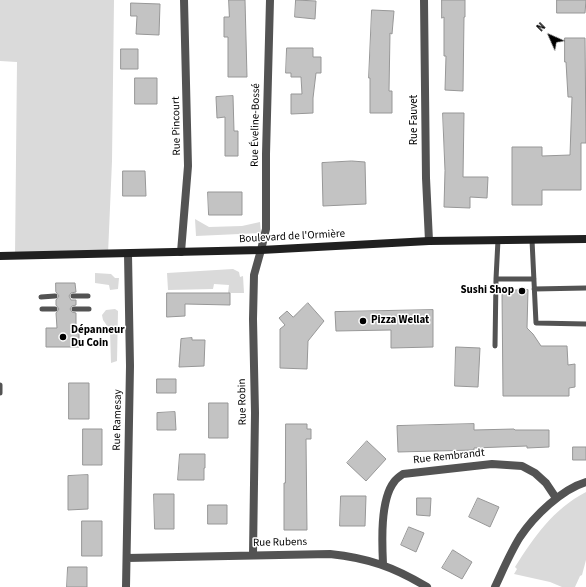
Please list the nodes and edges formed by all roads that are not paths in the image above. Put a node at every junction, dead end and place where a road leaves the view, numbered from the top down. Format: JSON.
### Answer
{"nodes":[{"id":1,"x":184,"y":0,"type":"edge"},
{"id":2,"x":270,"y":0,"type":"edge"},
{"id":3,"x":424,"y":0,"type":"edge"},
{"id":4,"x":586,"y":239,"type":"edge"},
{"id":5,"x":498,"y":240,"type":"junction"},
{"id":6,"x":532,"y":240,"type":"junction"},
{"id":7,"x":429,"y":241,"type":"junction"},
{"id":8,"x":262,"y":250,"type":"junction"},
{"id":9,"x":181,"y":252,"type":"junction"},
{"id":10,"x":128,"y":254,"type":"junction"},
{"id":11,"x":0,"y":256,"type":"edge"},
{"id":12,"x":496,"y":279,"type":"junction"},
{"id":13,"x":534,"y":279,"type":"junction"},
{"id":14,"x":586,"y":288,"type":"edge"},
{"id":15,"x":534,"y":289,"type":"junction"},
{"id":16,"x":55,"y":296,"type":"dead end"},
{"id":17,"x":73,"y":296,"type":"dead end"},
{"id":18,"x":88,"y":296,"type":"dead end"},
{"id":19,"x":42,"y":297,"type":"dead end"},
{"id":20,"x":55,"y":308,"type":"dead end"},
{"id":21,"x":74,"y":309,"type":"dead end"},
{"id":22,"x":89,"y":309,"type":"dead end"},
{"id":23,"x":42,"y":310,"type":"dead end"},
{"id":24,"x":586,"y":324,"type":"edge"},
{"id":25,"x":495,"y":346,"type":"dead end"},
{"id":26,"x":0,"y":385,"type":"edge"},
{"id":27,"x":0,"y":393,"type":"edge"},
{"id":28,"x":586,"y":482,"type":"edge"},
{"id":29,"x":556,"y":498,"type":"junction"},
{"id":30,"x":253,"y":554,"type":"junction"},
{"id":31,"x":127,"y":558,"type":"junction"},
{"id":32,"x":383,"y":564,"type":"junction"},
{"id":33,"x":126,"y":587,"type":"edge"},
{"id":34,"x":427,"y":587,"type":"edge"},
{"id":35,"x":495,"y":587,"type":"edge"}],
"edges":[{"from":1,"to":9,"type":"street","name":"Rue Pincourt"},
{"from":2,"to":8,"type":"street","name":"Rue Éveline-Bossé"},
{"from":3,"to":7,"type":"street","name":"Rue Fauvet"},
{"from":4,"to":6,"type":"main road","name":"Boulevard de l'Ormière"},
{"from":5,"to":6,"type":"main road","name":"Boulevard de l'Ormière"},
{"from":5,"to":7,"type":"main road","name":"Boulevard de l'Ormière"},
{"from":5,"to":12,"type":"lane"},
{"from":6,"to":13,"type":"lane"},
{"from":7,"to":8,"type":"main road","name":"Boulevard de l'Ormière"},
{"from":8,"to":9,"type":"main road","name":"Boulevard de l'Ormière"},
{"from":8,"to":30,"type":"street","name":"Rue Robin"},
{"from":9,"to":10,"type":"main road","name":"Boulevard de l'Ormière"},
{"from":10,"to":11,"type":"main road","name":"Boulevard de l'Ormière"},
{"from":10,"to":31,"type":"street","name":"Rue Ramesay"},
{"from":12,"to":13,"type":"lane"},
{"from":12,"to":25,"type":"lane"},
{"from":13,"to":15,"type":"lane"},
{"from":14,"to":15,"type":"lane"},
{"from":15,"to":24,"type":"lane"},
{"from":16,"to":19,"type":"lane"},
{"from":17,"to":18,"type":"lane"},
{"from":20,"to":23,"type":"lane"},
{"from":21,"to":22,"type":"lane"},
{"from":26,"to":27,"type":"lane"},
{"from":28,"to":29,"type":"street"},
{"from":29,"to":32,"type":"street","name":"Rue Rembrandt"},
{"from":29,"to":35,"type":"street"},
{"from":30,"to":31,"type":"street","name":"Rue Rubens"},
{"from":30,"to":32,"type":"street","name":"Rue Rubens"},
{"from":31,"to":33,"type":"street","name":"Rue Ramesay"},
{"from":32,"to":34,"type":"street","name":"Rue Rubens"}]}
